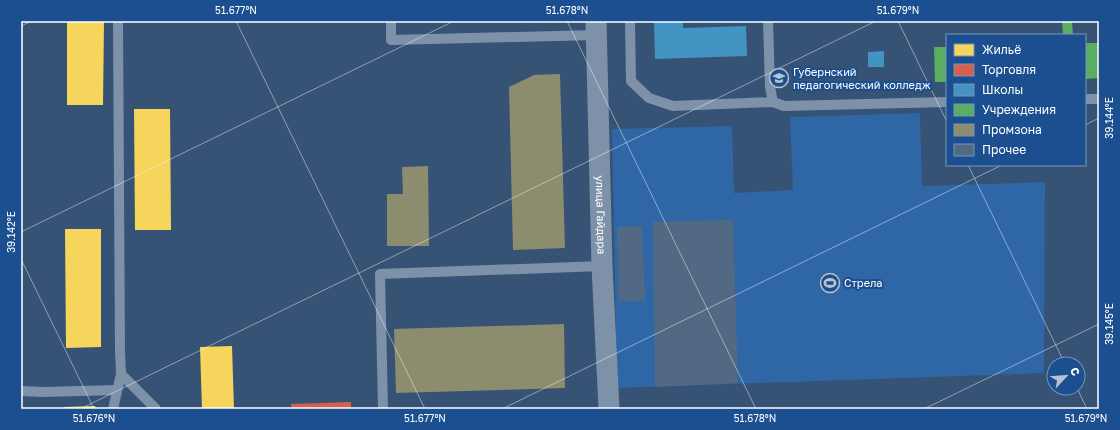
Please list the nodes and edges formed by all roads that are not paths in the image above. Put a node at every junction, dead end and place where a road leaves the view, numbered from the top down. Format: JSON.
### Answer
{"nodes":[{"id":1,"x":118,"y":21,"type":"edge"},
{"id":2,"x":391,"y":21,"type":"edge"},
{"id":3,"x":630,"y":21,"type":"edge"},
{"id":4,"x":768,"y":21,"type":"edge"},
{"id":5,"x":596,"y":28,"type":"edge"},
{"id":6,"x":1086,"y":99,"type":"edge"},
{"id":7,"x":1099,"y":99,"type":"edge"},
{"id":8,"x":773,"y":102,"type":"junction"},
{"id":9,"x":946,"y":102,"type":"edge"},
{"id":10,"x":602,"y":266,"type":"junction"},
{"id":11,"x":121,"y":374,"type":"junction"},
{"id":12,"x":117,"y":390,"type":"junction"},
{"id":13,"x":21,"y":391,"type":"edge"},
{"id":14,"x":113,"y":409,"type":"edge"},
{"id":15,"x":156,"y":409,"type":"edge"},
{"id":16,"x":383,"y":409,"type":"edge"},
{"id":17,"x":609,"y":409,"type":"edge"}],
"edges":[{"from":1,"to":11,"type":"lane"},
{"from":2,"to":5,"type":"lane"},
{"from":3,"to":8,"type":"lane"},
{"from":4,"to":8,"type":"lane"},
{"from":5,"to":10,"type":"street","name":"улица Гайдара"},
{"from":6,"to":7,"type":"lane"},
{"from":8,"to":9,"type":"lane"},
{"from":10,"to":16,"type":"lane"},
{"from":10,"to":17,"type":"street","name":"улица Гайдара"},
{"from":11,"to":12,"type":"lane"},
{"from":11,"to":15,"type":"lane"},
{"from":12,"to":13,"type":"lane"},
{"from":12,"to":14,"type":"lane"}]}
